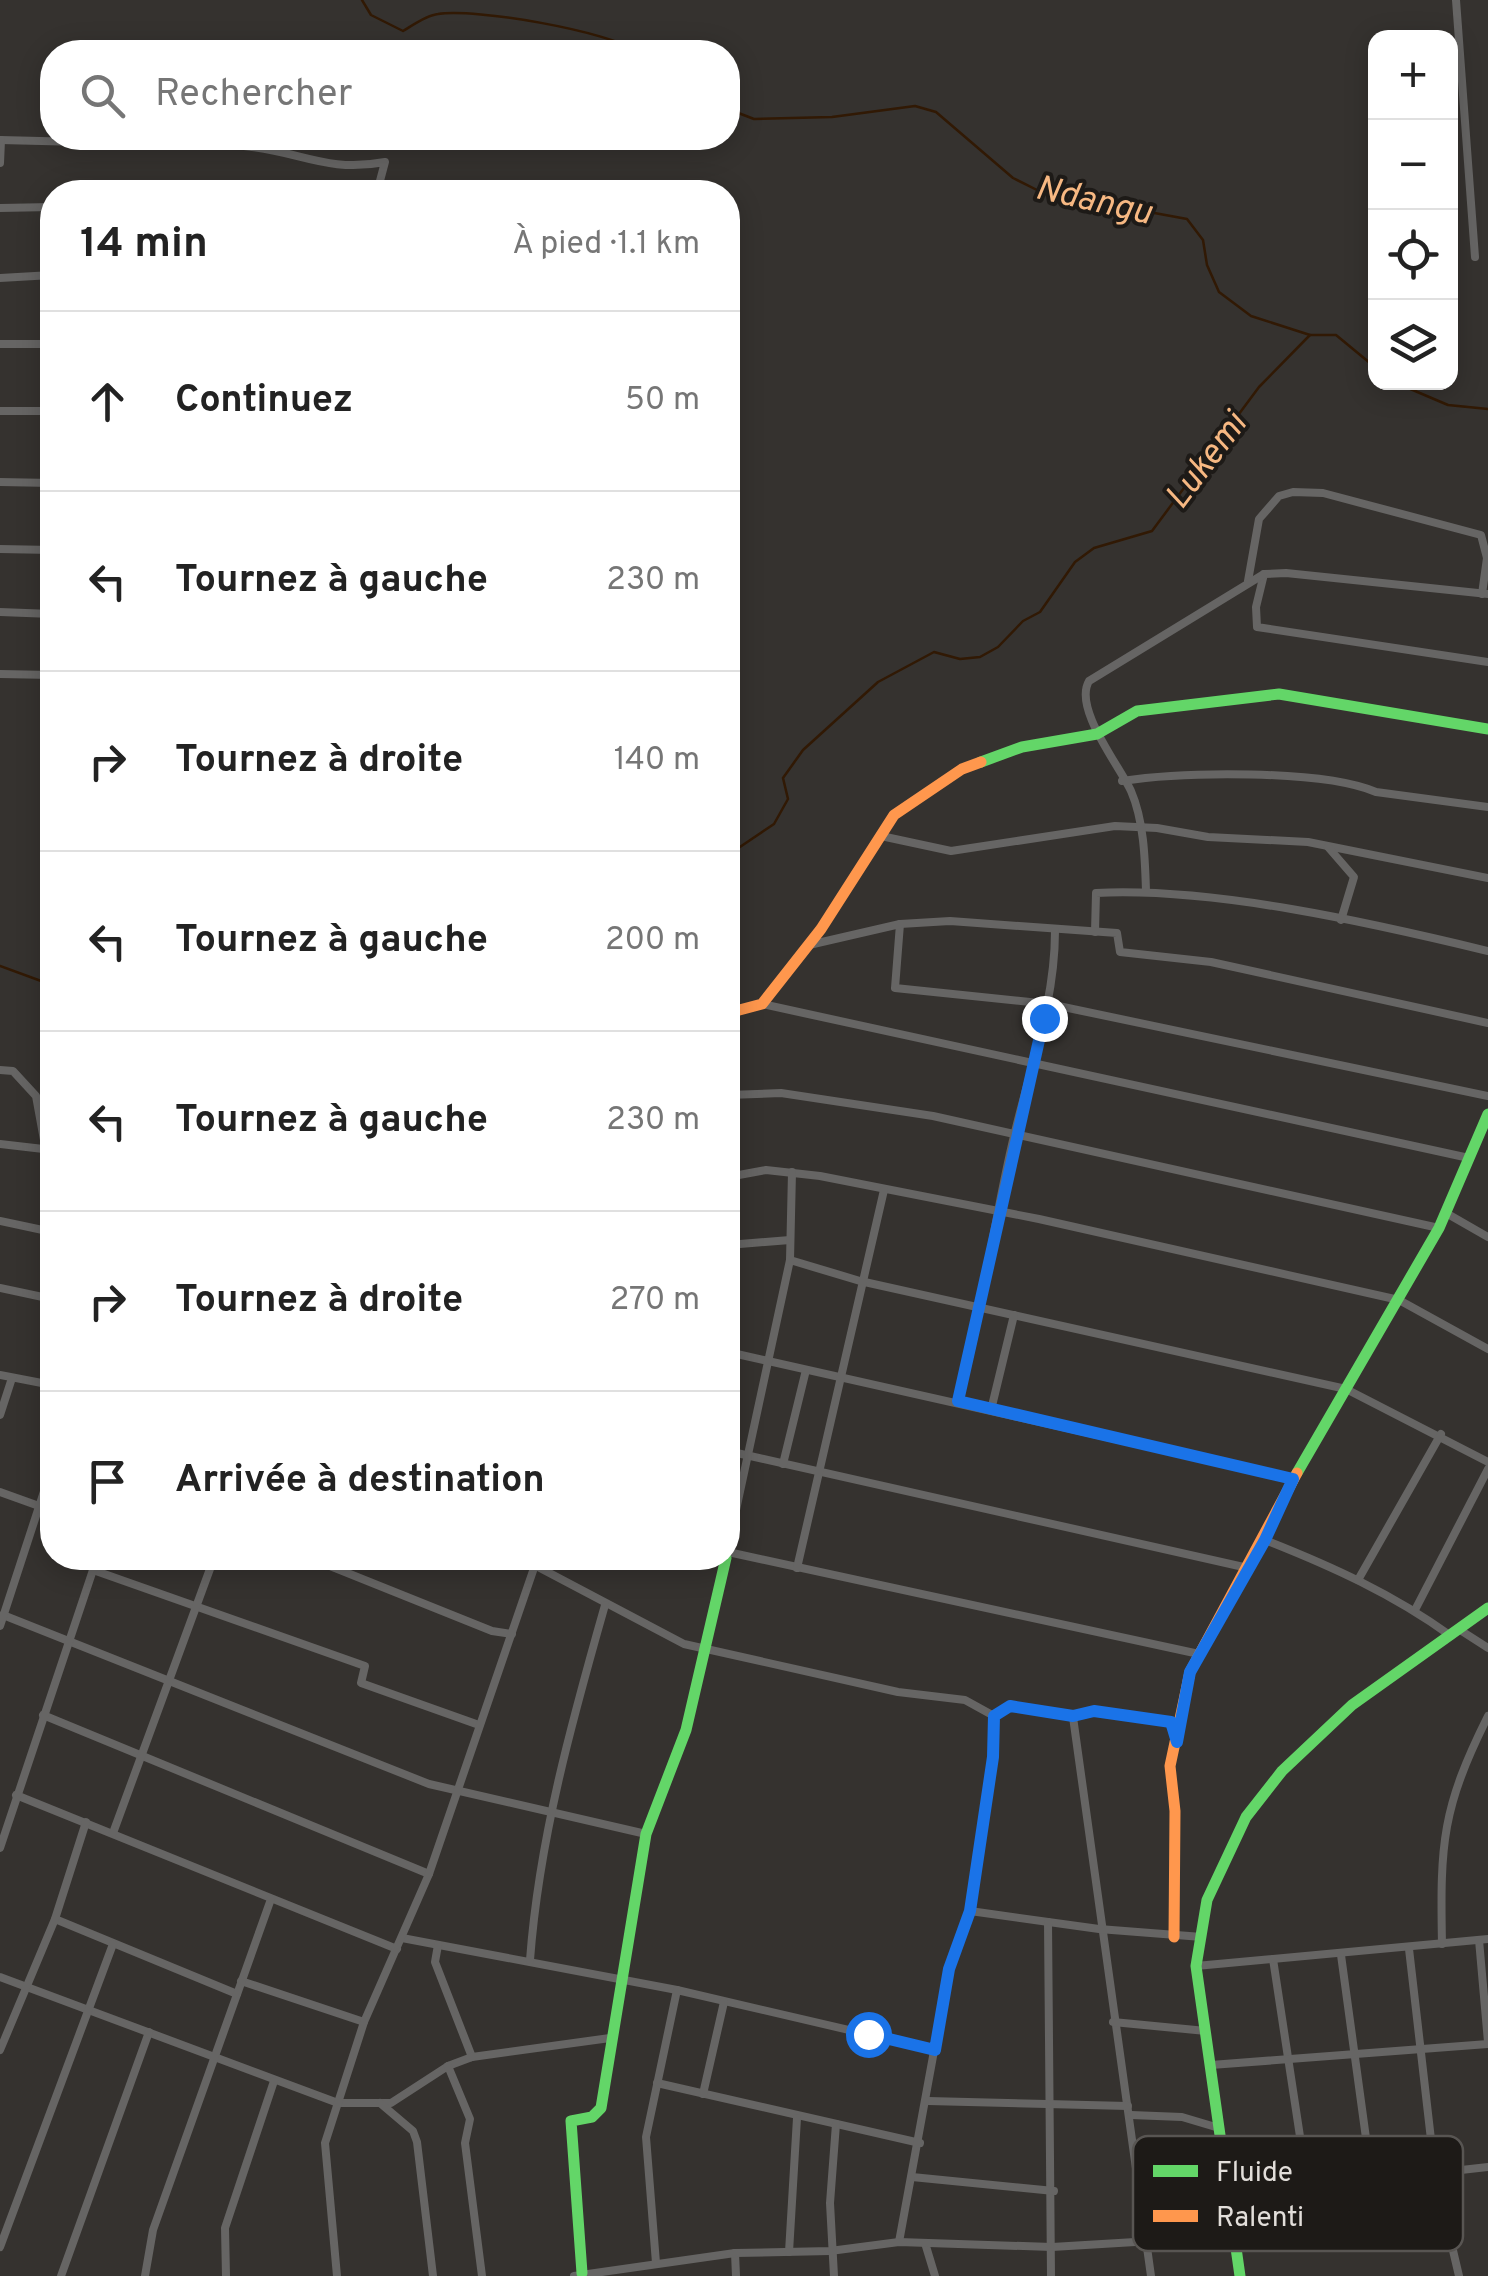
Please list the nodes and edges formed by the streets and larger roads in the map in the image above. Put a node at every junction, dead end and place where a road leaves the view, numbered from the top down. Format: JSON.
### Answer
{"nodes":[{"id":1,"x":1456,"y":0,"type":"edge"},
{"id":2,"x":1,"y":140,"type":"edge"},
{"id":3,"x":40,"y":141,"type":"edge"},
{"id":4,"x":279,"y":150,"type":"edge"},
{"id":5,"x":0,"y":163,"type":"edge"},
{"id":6,"x":380,"y":180,"type":"edge"},
{"id":7,"x":40,"y":207,"type":"edge"},
{"id":8,"x":0,"y":208,"type":"edge"},
{"id":9,"x":1475,"y":257,"type":"dead end"},
{"id":10,"x":40,"y":276,"type":"edge"},
{"id":11,"x":0,"y":278,"type":"edge"},
{"id":12,"x":0,"y":344,"type":"edge"},
{"id":13,"x":40,"y":344,"type":"edge"},
{"id":14,"x":0,"y":411,"type":"edge"},
{"id":15,"x":40,"y":411,"type":"edge"},
{"id":16,"x":0,"y":482,"type":"edge"},
{"id":17,"x":40,"y":483,"type":"edge"},
{"id":18,"x":0,"y":548,"type":"edge"},
{"id":19,"x":40,"y":550,"type":"edge"},
{"id":20,"x":1264,"y":574,"type":"junction"},
{"id":21,"x":1248,"y":582,"type":"junction"},
{"id":22,"x":1485,"y":594,"type":"edge"},
{"id":23,"x":0,"y":612,"type":"edge"},
{"id":24,"x":40,"y":614,"type":"edge"},
{"id":25,"x":1488,"y":662,"type":"edge"},
{"id":26,"x":0,"y":674,"type":"edge"},
{"id":27,"x":40,"y":675,"type":"edge"},
{"id":28,"x":1488,"y":729,"type":"edge"},
{"id":29,"x":1098,"y":734,"type":"junction"},
{"id":30,"x":1122,"y":781,"type":"junction"},
{"id":31,"x":1488,"y":807,"type":"edge"},
{"id":32,"x":1139,"y":828,"type":"junction"},
{"id":33,"x":879,"y":835,"type":"junction"},
{"id":34,"x":1328,"y":847,"type":"junction"},
{"id":35,"x":1488,"y":878,"type":"edge"},
{"id":36,"x":1146,"y":891,"type":"junction"},
{"id":37,"x":1341,"y":920,"type":"junction"},
{"id":38,"x":900,"y":924,"type":"junction"},
{"id":39,"x":1055,"y":931,"type":"junction"},
{"id":40,"x":1095,"y":932,"type":"junction"},
{"id":41,"x":808,"y":945,"type":"junction"},
{"id":42,"x":1488,"y":951,"type":"edge"},
{"id":43,"x":762,"y":1004,"type":"junction"},
{"id":44,"x":1049,"y":1004,"type":"junction"},
{"id":45,"x":740,"y":1009,"type":"edge"},
{"id":46,"x":1488,"y":1023,"type":"edge"},
{"id":47,"x":1034,"y":1066,"type":"junction"},
{"id":48,"x":0,"y":1070,"type":"edge"},
{"id":49,"x":740,"y":1095,"type":"edge"},
{"id":50,"x":1488,"y":1096,"type":"edge"},
{"id":51,"x":40,"y":1113,"type":"edge"},
{"id":52,"x":1488,"y":1114,"type":"edge"},
{"id":53,"x":1014,"y":1133,"type":"junction"},
{"id":54,"x":0,"y":1144,"type":"edge"},
{"id":55,"x":40,"y":1149,"type":"edge"},
{"id":56,"x":1469,"y":1158,"type":"junction"},
{"id":57,"x":792,"y":1172,"type":"junction"},
{"id":58,"x":740,"y":1173,"type":"edge"},
{"id":59,"x":884,"y":1190,"type":"junction"},
{"id":60,"x":999,"y":1211,"type":"junction"},
{"id":61,"x":1446,"y":1213,"type":"junction"},
{"id":62,"x":0,"y":1222,"type":"edge"},
{"id":63,"x":1439,"y":1228,"type":"junction"},
{"id":64,"x":40,"y":1230,"type":"edge"},
{"id":65,"x":1488,"y":1237,"type":"edge"},
{"id":66,"x":790,"y":1240,"type":"junction"},
{"id":67,"x":740,"y":1243,"type":"edge"},
{"id":68,"x":790,"y":1260,"type":"junction"},
{"id":69,"x":860,"y":1281,"type":"junction"},
{"id":70,"x":0,"y":1288,"type":"edge"},
{"id":71,"x":40,"y":1296,"type":"edge"},
{"id":72,"x":1399,"y":1300,"type":"junction"},
{"id":73,"x":980,"y":1307,"type":"junction"},
{"id":74,"x":1014,"y":1315,"type":"junction"},
{"id":75,"x":1488,"y":1349,"type":"edge"},
{"id":76,"x":740,"y":1354,"type":"edge"},
{"id":77,"x":770,"y":1360,"type":"junction"},
{"id":78,"x":806,"y":1370,"type":"junction"},
{"id":79,"x":0,"y":1375,"type":"edge"},
{"id":80,"x":840,"y":1377,"type":"junction"},
{"id":81,"x":12,"y":1378,"type":"junction"},
{"id":82,"x":40,"y":1383,"type":"edge"},
{"id":83,"x":1346,"y":1389,"type":"junction"},
{"id":84,"x":958,"y":1401,"type":"junction"},
{"id":85,"x":990,"y":1410,"type":"junction"},
{"id":86,"x":0,"y":1415,"type":"edge"},
{"id":87,"x":1441,"y":1434,"type":"junction"},
{"id":88,"x":740,"y":1454,"type":"edge"},
{"id":89,"x":750,"y":1456,"type":"junction"},
{"id":90,"x":782,"y":1464,"type":"junction"},
{"id":91,"x":1488,"y":1465,"type":"edge"},
{"id":92,"x":817,"y":1472,"type":"junction"},
{"id":93,"x":1293,"y":1479,"type":"junction"},
{"id":94,"x":0,"y":1492,"type":"edge"},
{"id":95,"x":740,"y":1498,"type":"edge"},
{"id":96,"x":40,"y":1503,"type":"edge"},
{"id":97,"x":39,"y":1506,"type":"junction"},
{"id":98,"x":1265,"y":1540,"type":"junction"},
{"id":99,"x":740,"y":1555,"type":"edge"},
{"id":100,"x":797,"y":1568,"type":"junction"},
{"id":101,"x":1248,"y":1568,"type":"junction"},
{"id":102,"x":93,"y":1570,"type":"joint"},
{"id":103,"x":209,"y":1570,"type":"edge"},
{"id":104,"x":340,"y":1570,"type":"edge"},
{"id":105,"x":534,"y":1570,"type":"edge"},
{"id":106,"x":542,"y":1570,"type":"edge"},
{"id":107,"x":723,"y":1570,"type":"edge"},
{"id":108,"x":1358,"y":1580,"type":"junction"},
{"id":109,"x":197,"y":1603,"type":"junction"},
{"id":110,"x":604,"y":1604,"type":"junction"},
{"id":111,"x":1488,"y":1608,"type":"edge"},
{"id":112,"x":1415,"y":1610,"type":"junction"},
{"id":113,"x":3,"y":1616,"type":"junction"},
{"id":114,"x":0,"y":1626,"type":"edge"},
{"id":115,"x":1456,"y":1633,"type":"junction"},
{"id":116,"x":512,"y":1634,"type":"junction"},
{"id":117,"x":70,"y":1640,"type":"junction"},
{"id":118,"x":708,"y":1648,"type":"junction"},
{"id":119,"x":1488,"y":1648,"type":"edge"},
{"id":120,"x":1200,"y":1654,"type":"junction"},
{"id":121,"x":166,"y":1680,"type":"junction"},
{"id":122,"x":43,"y":1716,"type":"junction"},
{"id":123,"x":994,"y":1716,"type":"junction"},
{"id":124,"x":1073,"y":1716,"type":"junction"},
{"id":125,"x":1488,"y":1716,"type":"edge"},
{"id":126,"x":478,"y":1725,"type":"junction"},
{"id":127,"x":1177,"y":1742,"type":"junction"},
{"id":128,"x":141,"y":1756,"type":"junction"},
{"id":129,"x":456,"y":1793,"type":"junction"},
{"id":130,"x":16,"y":1795,"type":"junction"},
{"id":131,"x":553,"y":1812,"type":"junction"},
{"id":132,"x":86,"y":1822,"type":"junction"},
{"id":133,"x":113,"y":1833,"type":"junction"},
{"id":134,"x":646,"y":1834,"type":"junction"},
{"id":135,"x":0,"y":1848,"type":"edge"},
{"id":136,"x":429,"y":1874,"type":"junction"},
{"id":137,"x":271,"y":1899,"type":"junction"},
{"id":138,"x":970,"y":1911,"type":"junction"},
{"id":139,"x":55,"y":1919,"type":"junction"},
{"id":140,"x":1048,"y":1922,"type":"junction"},
{"id":141,"x":1099,"y":1929,"type":"junction"},
{"id":142,"x":1174,"y":1937,"type":"junction"},
{"id":143,"x":1202,"y":1937,"type":"junction"},
{"id":144,"x":402,"y":1938,"type":"junction"},
{"id":145,"x":1483,"y":1940,"type":"edge"},
{"id":146,"x":113,"y":1944,"type":"junction"},
{"id":147,"x":438,"y":1944,"type":"junction"},
{"id":148,"x":1442,"y":1944,"type":"junction"},
{"id":149,"x":397,"y":1949,"type":"junction"},
{"id":150,"x":1410,"y":1949,"type":"junction"},
{"id":151,"x":1341,"y":1955,"type":"junction"},
{"id":152,"x":1273,"y":1959,"type":"junction"},
{"id":153,"x":530,"y":1960,"type":"junction"},
{"id":154,"x":1196,"y":1966,"type":"junction"},
{"id":155,"x":0,"y":1977,"type":"edge"},
{"id":156,"x":624,"y":1980,"type":"junction"},
{"id":157,"x":241,"y":1982,"type":"junction"},
{"id":158,"x":28,"y":1986,"type":"junction"},
{"id":159,"x":677,"y":1990,"type":"junction"},
{"id":160,"x":237,"y":1994,"type":"junction"},
{"id":161,"x":724,"y":2002,"type":"junction"},
{"id":162,"x":87,"y":2008,"type":"junction"},
{"id":163,"x":364,"y":2022,"type":"junction"},
{"id":164,"x":1113,"y":2022,"type":"junction"},
{"id":165,"x":1206,"y":2031,"type":"junction"},
{"id":166,"x":149,"y":2032,"type":"junction"},
{"id":167,"x":610,"y":2038,"type":"junction"},
{"id":168,"x":1488,"y":2043,"type":"edge"},
{"id":169,"x":0,"y":2050,"type":"edge"},
{"id":170,"x":935,"y":2050,"type":"junction"},
{"id":171,"x":1422,"y":2050,"type":"junction"},
{"id":172,"x":1357,"y":2055,"type":"junction"},
{"id":173,"x":215,"y":2056,"type":"junction"},
{"id":174,"x":472,"y":2057,"type":"junction"},
{"id":175,"x":1288,"y":2059,"type":"junction"},
{"id":176,"x":1212,"y":2065,"type":"junction"},
{"id":177,"x":448,"y":2066,"type":"junction"},
{"id":178,"x":274,"y":2080,"type":"junction"},
{"id":179,"x":657,"y":2083,"type":"junction"},
{"id":180,"x":704,"y":2094,"type":"junction"},
{"id":181,"x":928,"y":2101,"type":"junction"},
{"id":182,"x":338,"y":2103,"type":"junction"},
{"id":183,"x":380,"y":2103,"type":"junction"},
{"id":184,"x":1051,"y":2106,"type":"junction"},
{"id":185,"x":1130,"y":2110,"type":"junction"},
{"id":186,"x":796,"y":2118,"type":"junction"},
{"id":187,"x":836,"y":2124,"type":"junction"},
{"id":188,"x":1223,"y":2129,"type":"junction"},
{"id":189,"x":1133,"y":2136,"type":"edge"},
{"id":190,"x":1224,"y":2136,"type":"edge"},
{"id":191,"x":1300,"y":2136,"type":"edge"},
{"id":192,"x":1367,"y":2136,"type":"edge"},
{"id":193,"x":1431,"y":2136,"type":"edge"},
{"id":194,"x":920,"y":2142,"type":"junction"},
{"id":195,"x":1488,"y":2168,"type":"edge"},
{"id":196,"x":1463,"y":2171,"type":"edge"},
{"id":197,"x":912,"y":2178,"type":"junction"},
{"id":198,"x":1054,"y":2190,"type":"junction"},
{"id":199,"x":900,"y":2242,"type":"junction"},
{"id":200,"x":925,"y":2243,"type":"junction"},
{"id":201,"x":1133,"y":2244,"type":"edge"},
{"id":202,"x":0,"y":2246,"type":"edge"},
{"id":203,"x":1052,"y":2247,"type":"junction"},
{"id":204,"x":830,"y":2251,"type":"junction"},
{"id":205,"x":1147,"y":2251,"type":"edge"},
{"id":206,"x":1236,"y":2251,"type":"edge"},
{"id":207,"x":1452,"y":2251,"type":"edge"},
{"id":208,"x":790,"y":2252,"type":"junction"},
{"id":209,"x":734,"y":2254,"type":"junction"},
{"id":210,"x":656,"y":2263,"type":"junction"},
{"id":211,"x":578,"y":2274,"type":"edge"},
{"id":212,"x":61,"y":2276,"type":"edge"},
{"id":213,"x":145,"y":2276,"type":"edge"},
{"id":214,"x":226,"y":2276,"type":"edge"},
{"id":215,"x":337,"y":2276,"type":"edge"},
{"id":216,"x":433,"y":2276,"type":"edge"},
{"id":217,"x":482,"y":2276,"type":"edge"},
{"id":218,"x":736,"y":2276,"type":"edge"},
{"id":219,"x":834,"y":2276,"type":"edge"},
{"id":220,"x":935,"y":2276,"type":"edge"},
{"id":221,"x":1051,"y":2276,"type":"edge"},
{"id":222,"x":1151,"y":2276,"type":"edge"},
{"id":223,"x":1240,"y":2276,"type":"edge"},
{"id":224,"x":1458,"y":2276,"type":"edge"}],
"edges":[{"from":1,"to":9,"type":"street"},
{"from":2,"to":3,"type":"street"},
{"from":2,"to":5,"type":"street"},
{"from":4,"to":6,"type":"street"},
{"from":7,"to":8,"type":"street"},
{"from":10,"to":11,"type":"street"},
{"from":12,"to":13,"type":"street"},
{"from":14,"to":15,"type":"street"},
{"from":16,"to":17,"type":"street"},
{"from":18,"to":19,"type":"street"},
{"from":20,"to":21,"type":"street"},
{"from":20,"to":22,"type":"street"},
{"from":20,"to":25,"type":"street"},
{"from":21,"to":22,"type":"street"},
{"from":21,"to":29,"type":"street"},
{"from":23,"to":24,"type":"street"},
{"from":26,"to":27,"type":"street"},
{"from":28,"to":29,"type":"street"},
{"from":29,"to":30,"type":"street"},
{"from":29,"to":33,"type":"street"},
{"from":30,"to":31,"type":"street"},
{"from":30,"to":32,"type":"street"},
{"from":32,"to":33,"type":"street"},
{"from":32,"to":34,"type":"street"},
{"from":32,"to":36,"type":"street"},
{"from":33,"to":41,"type":"street"},
{"from":34,"to":35,"type":"street"},
{"from":34,"to":37,"type":"street"},
{"from":36,"to":37,"type":"street"},
{"from":36,"to":40,"type":"street"},
{"from":37,"to":42,"type":"street"},
{"from":38,"to":39,"type":"street"},
{"from":38,"to":41,"type":"street"},
{"from":38,"to":44,"type":"street"},
{"from":39,"to":40,"type":"street"},
{"from":39,"to":44,"type":"street"},
{"from":40,"to":46,"type":"street"},
{"from":41,"to":43,"type":"street"},
{"from":43,"to":45,"type":"street"},
{"from":43,"to":47,"type":"street"},
{"from":44,"to":47,"type":"street"},
{"from":44,"to":50,"type":"street"},
{"from":47,"to":53,"type":"street"},
{"from":47,"to":56,"type":"street"},
{"from":48,"to":51,"type":"street"},
{"from":49,"to":53,"type":"street"},
{"from":52,"to":56,"type":"street"},
{"from":53,"to":60,"type":"street"},
{"from":53,"to":63,"type":"street"},
{"from":54,"to":55,"type":"street"},
{"from":56,"to":61,"type":"street"},
{"from":57,"to":58,"type":"street"},
{"from":57,"to":59,"type":"street"},
{"from":57,"to":66,"type":"street"},
{"from":59,"to":60,"type":"street"},
{"from":59,"to":69,"type":"street"},
{"from":60,"to":72,"type":"street"},
{"from":60,"to":73,"type":"street"},
{"from":61,"to":63,"type":"street"},
{"from":61,"to":65,"type":"street"},
{"from":62,"to":64,"type":"street"},
{"from":63,"to":72,"type":"street"},
{"from":66,"to":67,"type":"street"},
{"from":66,"to":68,"type":"street"},
{"from":68,"to":69,"type":"street"},
{"from":68,"to":77,"type":"street"},
{"from":69,"to":73,"type":"street"},
{"from":69,"to":80,"type":"street"},
{"from":70,"to":71,"type":"street"},
{"from":72,"to":75,"type":"street"},
{"from":72,"to":83,"type":"street"},
{"from":73,"to":74,"type":"street"},
{"from":73,"to":84,"type":"street"},
{"from":74,"to":83,"type":"street"},
{"from":74,"to":85,"type":"street"},
{"from":76,"to":77,"type":"street"},
{"from":77,"to":78,"type":"street"},
{"from":77,"to":89,"type":"street"},
{"from":78,"to":80,"type":"street"},
{"from":78,"to":90,"type":"street"},
{"from":79,"to":81,"type":"street"},
{"from":80,"to":84,"type":"street"},
{"from":80,"to":92,"type":"street"},
{"from":81,"to":82,"type":"street"},
{"from":81,"to":86,"type":"street"},
{"from":83,"to":87,"type":"street"},
{"from":83,"to":93,"type":"street"},
{"from":84,"to":85,"type":"street"},
{"from":85,"to":93,"type":"street"},
{"from":87,"to":91,"type":"street"},
{"from":87,"to":108,"type":"street"},
{"from":88,"to":89,"type":"street"},
{"from":89,"to":90,"type":"street"},
{"from":89,"to":95,"type":"street"},
{"from":90,"to":92,"type":"street"},
{"from":91,"to":112,"type":"street"},
{"from":92,"to":100,"type":"street"},
{"from":92,"to":101,"type":"street"},
{"from":93,"to":98,"type":"street"},
{"from":94,"to":97,"type":"street"},
{"from":96,"to":97,"type":"street"},
{"from":97,"to":113,"type":"street"},
{"from":98,"to":101,"type":"street"},
{"from":98,"to":108,"type":"street"},
{"from":99,"to":100,"type":"street"},
{"from":100,"to":120,"type":"street"},
{"from":101,"to":120,"type":"street"},
{"from":102,"to":109,"type":"street"},
{"from":102,"to":117,"type":"street"},
{"from":103,"to":109,"type":"street"},
{"from":104,"to":116,"type":"street"},
{"from":105,"to":116,"type":"street"},
{"from":106,"to":110,"type":"street"},
{"from":107,"to":118,"type":"street"},
{"from":108,"to":112,"type":"street"},
{"from":109,"to":121,"type":"street"},
{"from":109,"to":126,"type":"street"},
{"from":110,"to":118,"type":"street"},
{"from":110,"to":131,"type":"street"},
{"from":111,"to":115,"type":"street"},
{"from":112,"to":115,"type":"street"},
{"from":113,"to":114,"type":"street"},
{"from":113,"to":117,"type":"street"},
{"from":115,"to":119,"type":"street"},
{"from":115,"to":143,"type":"street"},
{"from":116,"to":126,"type":"street"},
{"from":117,"to":121,"type":"street"},
{"from":117,"to":122,"type":"street"},
{"from":118,"to":123,"type":"street"},
{"from":118,"to":134,"type":"street"},
{"from":120,"to":127,"type":"street"},
{"from":121,"to":128,"type":"street"},
{"from":121,"to":129,"type":"street"},
{"from":122,"to":128,"type":"street"},
{"from":122,"to":130,"type":"street"},
{"from":123,"to":124,"type":"street"},
{"from":123,"to":138,"type":"street"},
{"from":124,"to":127,"type":"street"},
{"from":124,"to":141,"type":"street"},
{"from":125,"to":148,"type":"street"},
{"from":126,"to":129,"type":"street"},
{"from":127,"to":142,"type":"street"},
{"from":128,"to":133,"type":"street"},
{"from":128,"to":136,"type":"street"},
{"from":129,"to":131,"type":"street"},
{"from":129,"to":136,"type":"street"},
{"from":130,"to":132,"type":"street"},
{"from":130,"to":135,"type":"street"},
{"from":131,"to":134,"type":"street"},
{"from":131,"to":153,"type":"street"},
{"from":132,"to":133,"type":"street"},
{"from":132,"to":139,"type":"street"},
{"from":133,"to":137,"type":"street"},
{"from":134,"to":156,"type":"street"},
{"from":136,"to":144,"type":"street"},
{"from":137,"to":149,"type":"street"},
{"from":137,"to":157,"type":"street"},
{"from":138,"to":140,"type":"street"},
{"from":138,"to":170,"type":"street"},
{"from":139,"to":146,"type":"street"},
{"from":139,"to":158,"type":"street"},
{"from":140,"to":141,"type":"street"},
{"from":140,"to":184,"type":"street"},
{"from":141,"to":142,"type":"street"},
{"from":141,"to":164,"type":"street"},
{"from":142,"to":143,"type":"street"},
{"from":143,"to":154,"type":"street"},
{"from":144,"to":147,"type":"street"},
{"from":144,"to":149,"type":"street"},
{"from":145,"to":148,"type":"street"},
{"from":145,"to":168,"type":"street"},
{"from":146,"to":160,"type":"street"},
{"from":146,"to":162,"type":"street"},
{"from":147,"to":153,"type":"street"},
{"from":147,"to":174,"type":"street"},
{"from":148,"to":150,"type":"street"},
{"from":149,"to":163,"type":"street"},
{"from":150,"to":151,"type":"street"},
{"from":150,"to":171,"type":"street"},
{"from":151,"to":152,"type":"street"},
{"from":151,"to":172,"type":"street"},
{"from":152,"to":154,"type":"street"},
{"from":152,"to":175,"type":"street"},
{"from":153,"to":156,"type":"street"},
{"from":154,"to":165,"type":"street"},
{"from":155,"to":158,"type":"street"},
{"from":156,"to":159,"type":"street"},
{"from":156,"to":167,"type":"street"},
{"from":157,"to":160,"type":"street"},
{"from":157,"to":163,"type":"street"},
{"from":158,"to":162,"type":"street"},
{"from":158,"to":169,"type":"street"},
{"from":159,"to":161,"type":"street"},
{"from":159,"to":179,"type":"street"},
{"from":160,"to":173,"type":"street"},
{"from":161,"to":170,"type":"street"},
{"from":161,"to":180,"type":"street"},
{"from":162,"to":166,"type":"street"},
{"from":162,"to":202,"type":"street"},
{"from":163,"to":182,"type":"street"},
{"from":164,"to":165,"type":"street"},
{"from":164,"to":185,"type":"street"},
{"from":165,"to":176,"type":"street"},
{"from":166,"to":173,"type":"street"},
{"from":166,"to":212,"type":"street"},
{"from":167,"to":174,"type":"street"},
{"from":167,"to":211,"type":"street"},
{"from":168,"to":171,"type":"street"},
{"from":170,"to":181,"type":"street"},
{"from":171,"to":172,"type":"street"},
{"from":171,"to":193,"type":"street"},
{"from":172,"to":175,"type":"street"},
{"from":172,"to":192,"type":"street"},
{"from":173,"to":178,"type":"street"},
{"from":173,"to":213,"type":"street"},
{"from":174,"to":177,"type":"street"},
{"from":175,"to":176,"type":"street"},
{"from":175,"to":191,"type":"street"},
{"from":176,"to":188,"type":"street"},
{"from":177,"to":183,"type":"street"},
{"from":177,"to":217,"type":"street"},
{"from":178,"to":182,"type":"street"},
{"from":178,"to":214,"type":"street"},
{"from":179,"to":180,"type":"street"},
{"from":179,"to":210,"type":"street"},
{"from":180,"to":186,"type":"street"},
{"from":181,"to":184,"type":"street"},
{"from":181,"to":194,"type":"street"},
{"from":182,"to":183,"type":"street"},
{"from":182,"to":215,"type":"street"},
{"from":183,"to":216,"type":"street"},
{"from":184,"to":185,"type":"street"},
{"from":184,"to":198,"type":"street"},
{"from":185,"to":188,"type":"street"},
{"from":185,"to":189,"type":"street"},
{"from":186,"to":187,"type":"street"},
{"from":186,"to":208,"type":"street"},
{"from":187,"to":194,"type":"street"},
{"from":187,"to":204,"type":"street"},
{"from":188,"to":190,"type":"street"},
{"from":194,"to":197,"type":"street"},
{"from":195,"to":196,"type":"street"},
{"from":197,"to":198,"type":"street"},
{"from":197,"to":199,"type":"street"},
{"from":198,"to":203,"type":"street"},
{"from":199,"to":200,"type":"street"},
{"from":199,"to":204,"type":"street"},
{"from":200,"to":203,"type":"street"},
{"from":200,"to":220,"type":"street"},
{"from":201,"to":203,"type":"street"},
{"from":203,"to":221,"type":"street"},
{"from":204,"to":208,"type":"street"},
{"from":204,"to":219,"type":"street"},
{"from":205,"to":222,"type":"street"},
{"from":206,"to":223,"type":"street"},
{"from":207,"to":224,"type":"street"},
{"from":208,"to":209,"type":"street"},
{"from":209,"to":210,"type":"street"},
{"from":209,"to":218,"type":"street"},
{"from":210,"to":211,"type":"street"}]}
